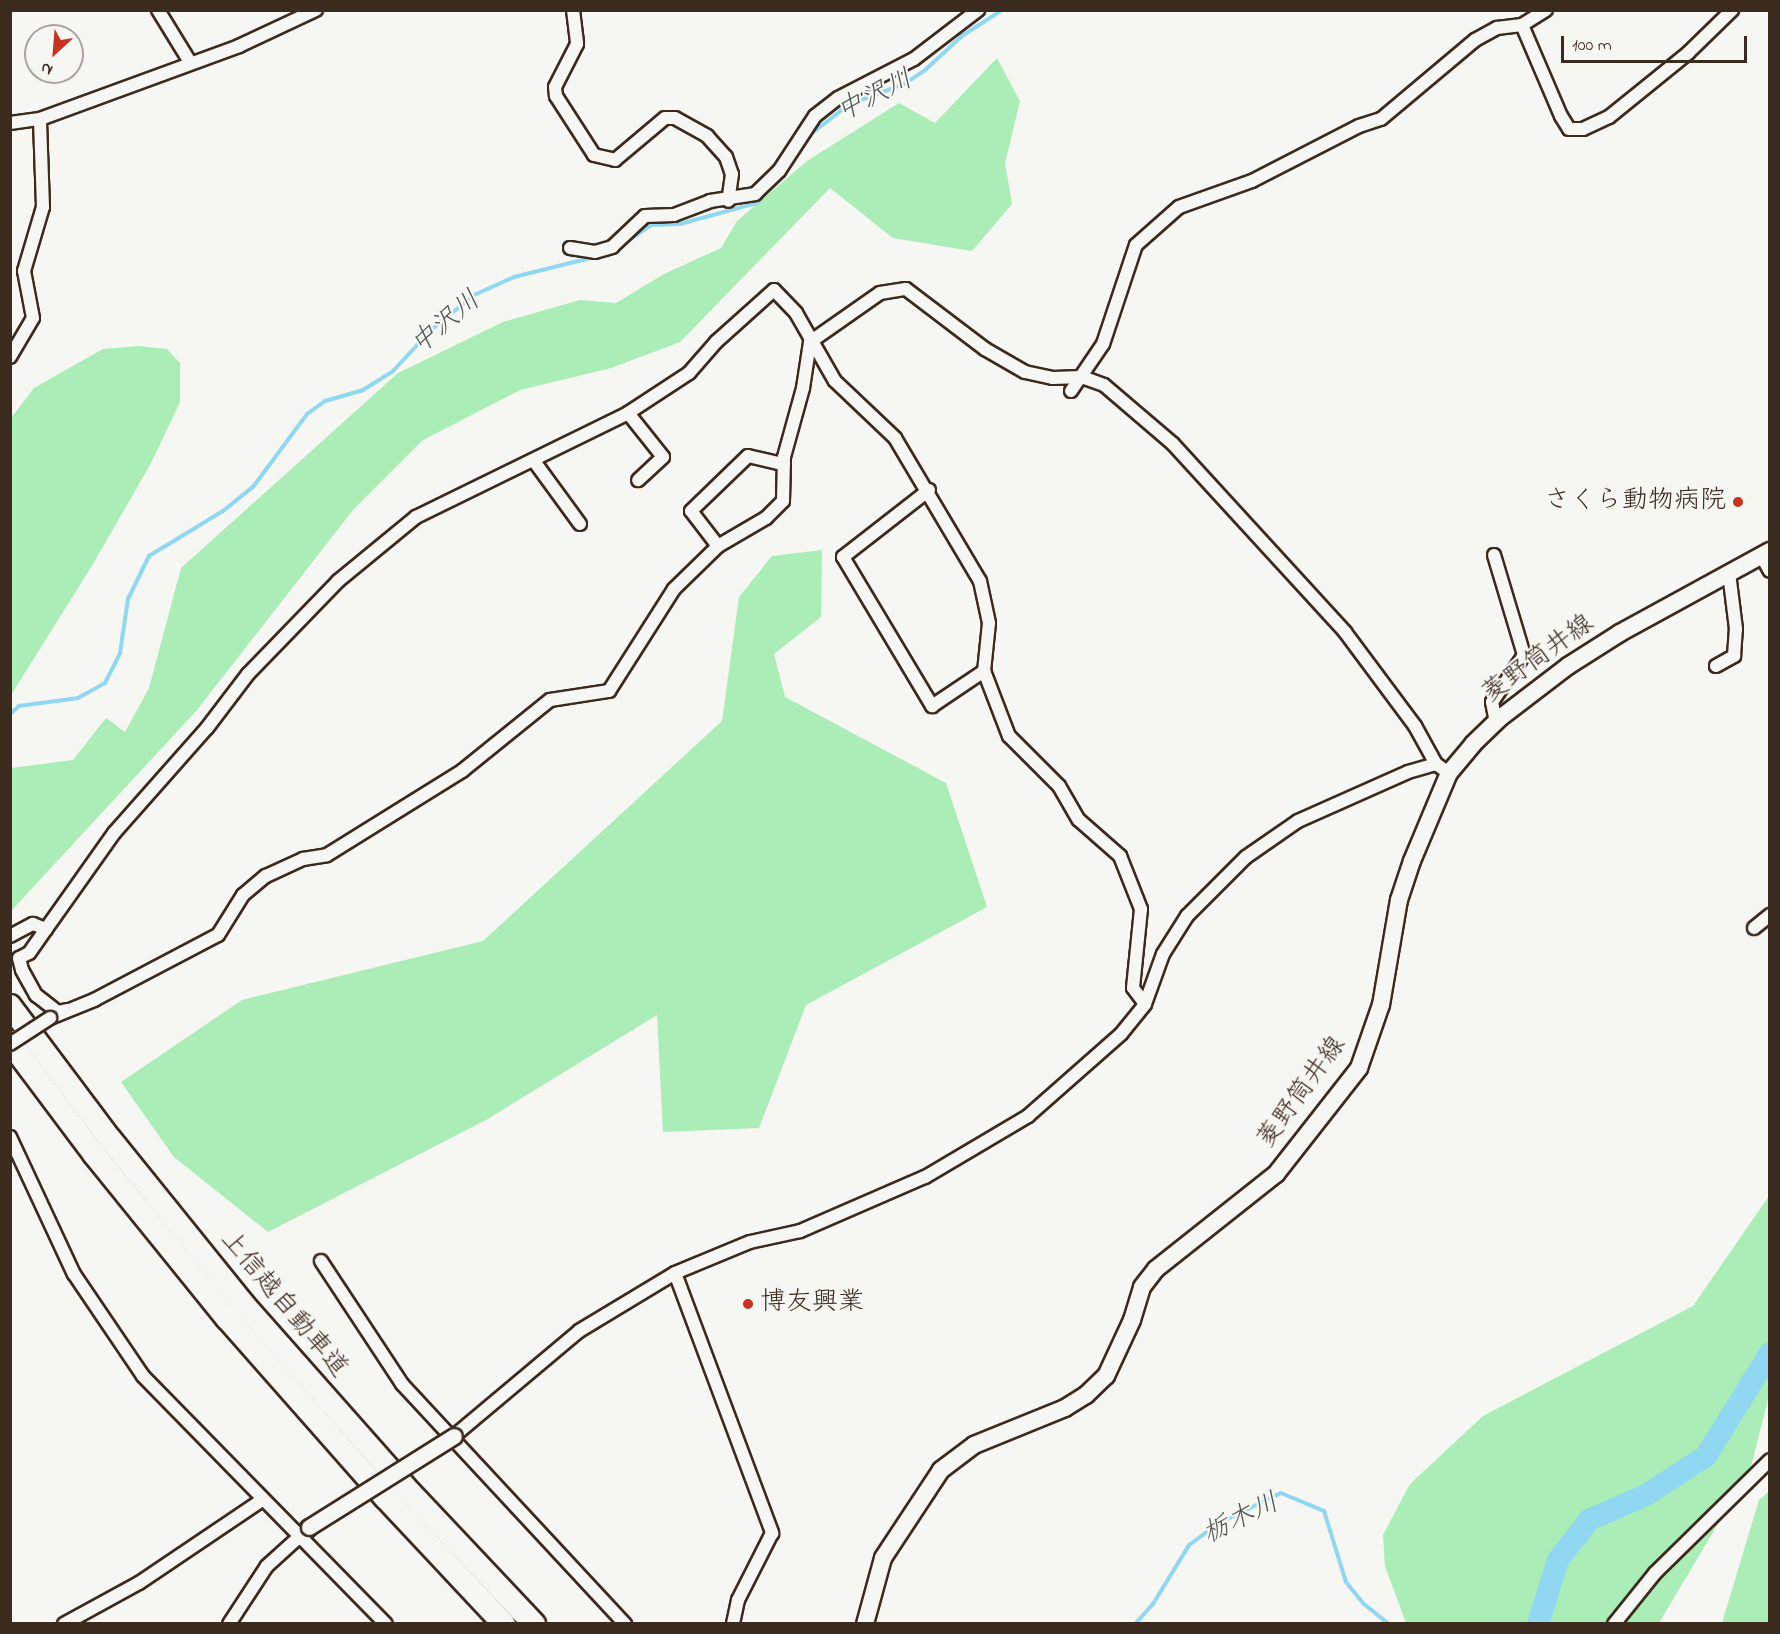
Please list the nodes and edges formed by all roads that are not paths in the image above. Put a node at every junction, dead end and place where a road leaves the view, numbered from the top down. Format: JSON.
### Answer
{"nodes":[{"id":1,"x":158,"y":10,"type":"edge"},
{"id":2,"x":316,"y":10,"type":"edge"},
{"id":3,"x":573,"y":10,"type":"edge"},
{"id":4,"x":978,"y":10,"type":"edge"},
{"id":5,"x":1546,"y":10,"type":"edge"},
{"id":6,"x":1732,"y":10,"type":"edge"},
{"id":7,"x":1522,"y":25,"type":"junction"},
{"id":8,"x":190,"y":62,"type":"junction"},
{"id":9,"x":40,"y":119,"type":"junction"},
{"id":10,"x":10,"y":123,"type":"edge"},
{"id":11,"x":728,"y":201,"type":"junction"},
{"id":12,"x":570,"y":248,"type":"dead end"},
{"id":13,"x":810,"y":342,"type":"junction"},
{"id":14,"x":10,"y":357,"type":"edge"},
{"id":15,"x":1082,"y":377,"type":"junction"},
{"id":16,"x":1071,"y":391,"type":"dead end"},
{"id":17,"x":628,"y":413,"type":"junction"},
{"id":18,"x":534,"y":461,"type":"junction"},
{"id":19,"x":784,"y":464,"type":"junction"},
{"id":20,"x":638,"y":480,"type":"dead end"},
{"id":21,"x":929,"y":490,"type":"junction"},
{"id":22,"x":580,"y":524,"type":"dead end"},
{"id":23,"x":718,"y":546,"type":"junction"},
{"id":24,"x":1765,"y":553,"type":"edge"},
{"id":25,"x":1494,"y":555,"type":"dead end"},
{"id":26,"x":1770,"y":571,"type":"edge"},
{"id":27,"x":1729,"y":573,"type":"junction"},
{"id":28,"x":1716,"y":666,"type":"dead end"},
{"id":29,"x":984,"y":671,"type":"junction"},
{"id":30,"x":1496,"y":722,"type":"junction"},
{"id":31,"x":1442,"y":769,"type":"junction"},
{"id":32,"x":1770,"y":915,"type":"edge"},
{"id":33,"x":1754,"y":928,"type":"dead end"},
{"id":34,"x":46,"y":929,"type":"junction"},
{"id":35,"x":10,"y":936,"type":"edge"},
{"id":36,"x":94,"y":1000,"type":"junction"},
{"id":37,"x":1145,"y":1004,"type":"junction"},
{"id":38,"x":10,"y":1006,"type":"edge"},
{"id":39,"x":10,"y":1043,"type":"edge"},
{"id":40,"x":10,"y":1137,"type":"edge"},
{"id":41,"x":321,"y":1261,"type":"dead end"},
{"id":42,"x":675,"y":1273,"type":"junction"},
{"id":43,"x":454,"y":1436,"type":"junction"},
{"id":44,"x":1770,"y":1460,"type":"edge"},
{"id":45,"x":262,"y":1500,"type":"junction"},
{"id":46,"x":304,"y":1532,"type":"junction"},
{"id":47,"x":64,"y":1623,"type":"edge"},
{"id":48,"x":229,"y":1623,"type":"edge"},
{"id":49,"x":386,"y":1623,"type":"edge"},
{"id":50,"x":504,"y":1623,"type":"edge"},
{"id":51,"x":534,"y":1623,"type":"edge"},
{"id":52,"x":625,"y":1623,"type":"edge"},
{"id":53,"x":733,"y":1623,"type":"edge"},
{"id":54,"x":864,"y":1623,"type":"edge"},
{"id":55,"x":1614,"y":1623,"type":"edge"}],
"edges":[{"from":1,"to":8,"type":"street"},
{"from":2,"to":8,"type":"street"},
{"from":3,"to":11,"type":"street"},
{"from":4,"to":11,"type":"street"},
{"from":5,"to":7,"type":"street"},
{"from":6,"to":7,"type":"street"},
{"from":7,"to":15,"type":"street"},
{"from":8,"to":9,"type":"street"},
{"from":9,"to":10,"type":"street"},
{"from":9,"to":14,"type":"street"},
{"from":11,"to":12,"type":"street"},
{"from":13,"to":15,"type":"street"},
{"from":13,"to":17,"type":"street"},
{"from":13,"to":19,"type":"street"},
{"from":13,"to":21,"type":"street"},
{"from":15,"to":16,"type":"street"},
{"from":15,"to":31,"type":"street"},
{"from":17,"to":18,"type":"street"},
{"from":17,"to":20,"type":"street"},
{"from":18,"to":22,"type":"street"},
{"from":18,"to":34,"type":"street"},
{"from":19,"to":23,"type":"street"},
{"from":19,"to":23,"type":"street"},
{"from":21,"to":29,"type":"street"},
{"from":21,"to":29,"type":"street"},
{"from":23,"to":36,"type":"street"},
{"from":24,"to":26,"type":"street"},
{"from":24,"to":27,"type":"main road","name":"菱野筒井線"},
{"from":25,"to":30,"type":"street"},
{"from":27,"to":28,"type":"street"},
{"from":27,"to":30,"type":"main road","name":"菱野筒井線"},
{"from":29,"to":37,"type":"street"},
{"from":30,"to":31,"type":"main road","name":"菱野筒井線"},
{"from":31,"to":37,"type":"street"},
{"from":31,"to":54,"type":"main road","name":"菱野筒井線"},
{"from":32,"to":33,"type":"street"},
{"from":34,"to":35,"type":"street"},
{"from":34,"to":36,"type":"street"},
{"from":36,"to":39,"type":"street","bridge":true},
{"from":37,"to":42,"type":"street"},
{"from":38,"to":51,"type":"highway","name":"上信越自動車道"},
{"from":39,"to":50,"type":"highway","name":"上信越自動車道"},
{"from":40,"to":45,"type":"street"},
{"from":41,"to":43,"type":"street"},
{"from":42,"to":43,"type":"street"},
{"from":42,"to":53,"type":"street"},
{"from":43,"to":46,"type":"street","bridge":true},
{"from":43,"to":52,"type":"street"},
{"from":44,"to":55,"type":"street"},
{"from":45,"to":46,"type":"street"},
{"from":45,"to":47,"type":"street"},
{"from":46,"to":48,"type":"street"},
{"from":46,"to":49,"type":"street"}]}
